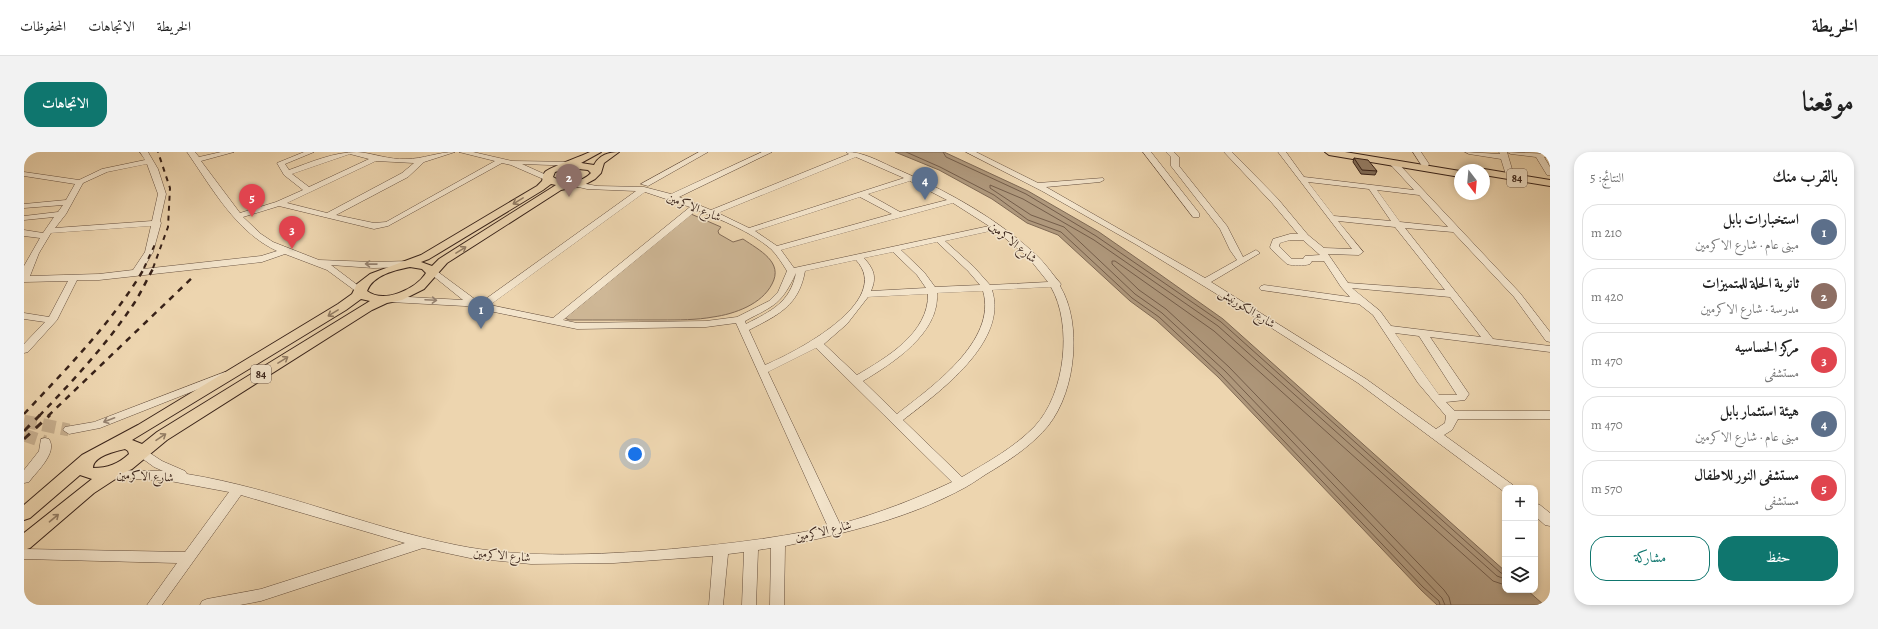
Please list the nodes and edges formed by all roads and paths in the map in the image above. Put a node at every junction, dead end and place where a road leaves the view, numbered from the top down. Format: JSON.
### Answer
{"nodes":[{"id":1,"x":144,"y":152,"type":"edge"},
{"id":2,"x":191,"y":152,"type":"edge"},
{"id":3,"x":230,"y":152,"type":"edge"},
{"id":4,"x":310,"y":152,"type":"edge"},
{"id":5,"x":348,"y":152,"type":"edge"},
{"id":6,"x":351,"y":152,"type":"edge"},
{"id":7,"x":451,"y":152,"type":"edge"},
{"id":8,"x":463,"y":152,"type":"edge"},
{"id":9,"x":597,"y":152,"type":"edge"},
{"id":10,"x":615,"y":152,"type":"edge"},
{"id":11,"x":704,"y":152,"type":"edge"},
{"id":12,"x":753,"y":152,"type":"edge"},
{"id":13,"x":970,"y":152,"type":"edge"},
{"id":14,"x":1147,"y":152,"type":"edge"},
{"id":15,"x":1170,"y":152,"type":"edge"},
{"id":16,"x":1228,"y":152,"type":"edge"},
{"id":17,"x":1282,"y":152,"type":"edge"},
{"id":18,"x":1328,"y":152,"type":"edge"},
{"id":19,"x":1356,"y":152,"type":"edge"},
{"id":20,"x":1418,"y":152,"type":"edge"},
{"id":21,"x":1469,"y":152,"type":"edge"},
{"id":22,"x":765,"y":153,"type":"edge"},
{"id":23,"x":853,"y":153,"type":"edge"},
{"id":24,"x":1506,"y":154,"type":"edge"},
{"id":25,"x":1542,"y":154,"type":"edge"},
{"id":26,"x":374,"y":159,"type":"junction"},
{"id":27,"x":197,"y":160,"type":"junction"},
{"id":28,"x":150,"y":161,"type":"junction"},
{"id":29,"x":421,"y":161,"type":"junction"},
{"id":30,"x":504,"y":161,"type":"junction"},
{"id":31,"x":1393,"y":163,"type":"junction"},
{"id":32,"x":571,"y":164,"type":"junction"},
{"id":33,"x":1425,"y":164,"type":"junction"},
{"id":34,"x":1454,"y":168,"type":"edge"},
{"id":35,"x":596,"y":171,"type":"junction"},
{"id":36,"x":287,"y":173,"type":"junction"},
{"id":37,"x":1454,"y":173,"type":"edge"},
{"id":38,"x":1490,"y":173,"type":"edge"},
{"id":39,"x":1550,"y":173,"type":"edge"},
{"id":40,"x":24,"y":174,"type":"edge"},
{"id":41,"x":1510,"y":176,"type":"junction"},
{"id":42,"x":910,"y":178,"type":"junction"},
{"id":43,"x":1490,"y":178,"type":"edge"},
{"id":44,"x":548,"y":179,"type":"junction"},
{"id":45,"x":1303,"y":179,"type":"junction"},
{"id":46,"x":1100,"y":180,"type":"dead end"},
{"id":47,"x":1169,"y":180,"type":"junction"},
{"id":48,"x":1186,"y":181,"type":"junction"},
{"id":49,"x":1524,"y":181,"type":"junction"},
{"id":50,"x":80,"y":182,"type":"junction"},
{"id":51,"x":574,"y":183,"type":"junction"},
{"id":52,"x":1550,"y":183,"type":"edge"},
{"id":53,"x":1037,"y":185,"type":"junction"},
{"id":54,"x":645,"y":187,"type":"junction"},
{"id":55,"x":1371,"y":187,"type":"junction"},
{"id":56,"x":1550,"y":188,"type":"edge"},
{"id":57,"x":307,"y":190,"type":"junction"},
{"id":58,"x":1421,"y":193,"type":"junction"},
{"id":59,"x":861,"y":194,"type":"junction"},
{"id":60,"x":672,"y":197,"type":"junction"},
{"id":61,"x":954,"y":200,"type":"junction"},
{"id":62,"x":1184,"y":200,"type":"junction"},
{"id":63,"x":1202,"y":200,"type":"junction"},
{"id":64,"x":69,"y":202,"type":"junction"},
{"id":65,"x":279,"y":204,"type":"junction"},
{"id":66,"x":24,"y":206,"type":"edge"},
{"id":67,"x":695,"y":207,"type":"junction"},
{"id":68,"x":710,"y":213,"type":"junction"},
{"id":69,"x":62,"y":214,"type":"junction"},
{"id":70,"x":329,"y":215,"type":"junction"},
{"id":71,"x":899,"y":215,"type":"junction"},
{"id":72,"x":1196,"y":215,"type":"dead end"},
{"id":73,"x":239,"y":216,"type":"junction"},
{"id":74,"x":24,"y":218,"type":"edge"},
{"id":75,"x":1331,"y":218,"type":"junction"},
{"id":76,"x":157,"y":223,"type":"junction"},
{"id":77,"x":1397,"y":225,"type":"junction"},
{"id":78,"x":996,"y":227,"type":"junction"},
{"id":79,"x":1456,"y":230,"type":"junction"},
{"id":80,"x":748,"y":231,"type":"junction"},
{"id":81,"x":24,"y":233,"type":"edge"},
{"id":82,"x":47,"y":234,"type":"junction"},
{"id":83,"x":1305,"y":236,"type":"junction"},
{"id":84,"x":938,"y":239,"type":"junction"},
{"id":85,"x":775,"y":249,"type":"junction"},
{"id":86,"x":895,"y":249,"type":"junction"},
{"id":87,"x":286,"y":251,"type":"junction"},
{"id":88,"x":1256,"y":253,"type":"dead end"},
{"id":89,"x":1324,"y":254,"type":"junction"},
{"id":90,"x":858,"y":257,"type":"junction"},
{"id":91,"x":312,"y":260,"type":"junction"},
{"id":92,"x":1241,"y":260,"type":"junction"},
{"id":93,"x":407,"y":264,"type":"junction"},
{"id":94,"x":797,"y":270,"type":"junction"},
{"id":95,"x":431,"y":271,"type":"junction"},
{"id":96,"x":136,"y":272,"type":"junction"},
{"id":97,"x":25,"y":279,"type":"edge"},
{"id":98,"x":73,"y":279,"type":"junction"},
{"id":99,"x":1205,"y":282,"type":"junction"},
{"id":100,"x":1056,"y":284,"type":"junction"},
{"id":101,"x":1344,"y":285,"type":"junction"},
{"id":102,"x":987,"y":288,"type":"junction"},
{"id":103,"x":1264,"y":288,"type":"dead end"},
{"id":104,"x":361,"y":290,"type":"junction"},
{"id":105,"x":932,"y":291,"type":"junction"},
{"id":106,"x":864,"y":294,"type":"junction"},
{"id":107,"x":1454,"y":294,"type":"junction"},
{"id":108,"x":388,"y":298,"type":"junction"},
{"id":109,"x":1360,"y":301,"type":"junction"},
{"id":110,"x":480,"y":306,"type":"junction"},
{"id":111,"x":24,"y":316,"type":"edge"},
{"id":112,"x":52,"y":320,"type":"junction"},
{"id":113,"x":554,"y":322,"type":"junction"},
{"id":114,"x":741,"y":324,"type":"junction"},
{"id":115,"x":1387,"y":328,"type":"junction"},
{"id":116,"x":1422,"y":332,"type":"junction"},
{"id":117,"x":1550,"y":339,"type":"edge"},
{"id":118,"x":1489,"y":341,"type":"junction"},
{"id":119,"x":817,"y":343,"type":"junction"},
{"id":120,"x":1550,"y":349,"type":"edge"},
{"id":121,"x":24,"y":350,"type":"edge"},
{"id":122,"x":763,"y":370,"type":"junction"},
{"id":123,"x":237,"y":371,"type":"junction"},
{"id":124,"x":856,"y":381,"type":"junction"},
{"id":125,"x":1436,"y":399,"type":"junction"},
{"id":126,"x":1452,"y":415,"type":"junction"},
{"id":127,"x":1550,"y":415,"type":"edge"},
{"id":128,"x":896,"y":420,"type":"junction"},
{"id":129,"x":69,"y":430,"type":"tunnel mouth"},
{"id":130,"x":1436,"y":434,"type":"junction"},
{"id":131,"x":45,"y":442,"type":"dead end"},
{"id":132,"x":95,"y":455,"type":"junction"},
{"id":133,"x":123,"y":463,"type":"junction"},
{"id":134,"x":24,"y":479,"type":"edge"},
{"id":135,"x":192,"y":479,"type":"junction"},
{"id":136,"x":962,"y":484,"type":"junction"},
{"id":137,"x":1504,"y":485,"type":"edge"},
{"id":138,"x":238,"y":490,"type":"junction"},
{"id":139,"x":24,"y":514,"type":"edge"},
{"id":140,"x":836,"y":530,"type":"junction"},
{"id":141,"x":778,"y":542,"type":"junction"},
{"id":142,"x":24,"y":543,"type":"edge"},
{"id":143,"x":421,"y":543,"type":"junction"},
{"id":144,"x":751,"y":547,"type":"junction"},
{"id":145,"x":721,"y":550,"type":"junction"},
{"id":146,"x":24,"y":554,"type":"edge"},
{"id":147,"x":189,"y":558,"type":"junction"},
{"id":148,"x":154,"y":605,"type":"edge"},
{"id":149,"x":207,"y":605,"type":"edge"},
{"id":150,"x":716,"y":605,"type":"edge"},
{"id":151,"x":749,"y":605,"type":"edge"},
{"id":152,"x":776,"y":605,"type":"edge"}],
"edges":[{"from":1,"to":28,"type":"street"},
{"from":2,"to":27,"type":"street"},
{"from":3,"to":27,"type":"street"},
{"from":4,"to":36,"type":"street"},
{"from":5,"to":36,"type":"street"},
{"from":6,"to":26,"type":"street"},
{"from":7,"to":29,"type":"street"},
{"from":8,"to":30,"type":"street"},
{"from":9,"to":32,"type":"main road","number":"84"},
{"from":10,"to":35,"type":"main road","number":"84"},
{"from":11,"to":54,"type":"street"},
{"from":12,"to":22,"type":"street"},
{"from":13,"to":53,"type":"street","name":"شارع الكورنيش"},
{"from":14,"to":47,"type":"street"},
{"from":15,"to":48,"type":"street"},
{"from":16,"to":83,"type":"street"},
{"from":17,"to":45,"type":"street"},
{"from":18,"to":31,"type":"main road"},
{"from":19,"to":33,"type":"main road"},
{"from":20,"to":33,"type":"street"},
{"from":21,"to":24,"type":"street"},
{"from":22,"to":60,"type":"street"},
{"from":23,"to":42,"type":"street","name":"شارع الاكرمين"},
{"from":23,"to":68,"type":"street"},
{"from":24,"to":25,"type":"street"},
{"from":24,"to":41,"type":"street"},
{"from":25,"to":39,"type":"street"},
{"from":26,"to":29,"type":"street"},
{"from":26,"to":57,"type":"street"},
{"from":27,"to":73,"type":"street"},
{"from":28,"to":50,"type":"street"},
{"from":28,"to":76,"type":"street"},
{"from":29,"to":70,"type":"street"},
{"from":30,"to":32,"type":"street"},
{"from":30,"to":44,"type":"street"},
{"from":30,"to":70,"type":"street"},
{"from":31,"to":37,"type":"main road"},
{"from":31,"to":58,"type":"street"},
{"from":32,"to":35,"type":"main road","number":"84"},
{"from":32,"to":44,"type":"main road","number":"84"},
{"from":33,"to":34,"type":"main road"},
{"from":35,"to":51,"type":"main road","number":"84"},
{"from":36,"to":57,"type":"street"},
{"from":38,"to":41,"type":"main road","number":"84"},
{"from":40,"to":50,"type":"street"},
{"from":41,"to":49,"type":"main road","number":"84"},
{"from":42,"to":59,"type":"street"},
{"from":42,"to":61,"type":"street","name":"شارع الاكرمين"},
{"from":43,"to":49,"type":"main road","number":"84"},
{"from":44,"to":51,"type":"main road","number":"84"},
{"from":44,"to":93,"type":"main road","number":"84","one_way":true},
{"from":45,"to":55,"type":"street"},
{"from":45,"to":75,"type":"street"},
{"from":46,"to":53,"type":"street"},
{"from":47,"to":48,"type":"street"},
{"from":47,"to":62,"type":"street"},
{"from":48,"to":63,"type":"street"},
{"from":49,"to":52,"type":"main road","number":"84"},
{"from":49,"to":56,"type":"main road","number":"84"},
{"from":50,"to":64,"type":"street"},
{"from":51,"to":54,"type":"street","name":"شارع الاكرمين"},
{"from":95,"to":51,"type":"main road","number":"84","one_way":true},
{"from":53,"to":99,"type":"street","name":"شارع الكورنيش"},
{"from":54,"to":60,"type":"street","name":"شارع الاكرمين"},
{"from":54,"to":110,"type":"street"},
{"from":55,"to":58,"type":"street"},
{"from":55,"to":77,"type":"street"},
{"from":57,"to":65,"type":"street"},
{"from":58,"to":79,"type":"street"},
{"from":59,"to":71,"type":"street"},
{"from":59,"to":80,"type":"street"},
{"from":60,"to":67,"type":"street","name":"شارع الاكرمين"},
{"from":61,"to":71,"type":"street"},
{"from":61,"to":78,"type":"street","name":"شارع الاكرمين"},
{"from":62,"to":63,"type":"street"},
{"from":62,"to":72,"type":"street"},
{"from":63,"to":92,"type":"street"},
{"from":64,"to":66,"type":"street"},
{"from":64,"to":69,"type":"street"},
{"from":65,"to":70,"type":"street"},
{"from":65,"to":73,"type":"street"},
{"from":67,"to":68,"type":"street","name":"شارع الاكرمين"},
{"from":67,"to":113,"type":"street"},
{"from":68,"to":80,"type":"street","name":"شارع الاكرمين"},
{"from":69,"to":74,"type":"street"},
{"from":69,"to":82,"type":"street"},
{"from":71,"to":85,"type":"street"},
{"from":73,"to":87,"type":"street"},
{"from":75,"to":77,"type":"street"},
{"from":75,"to":89,"type":"street"},
{"from":76,"to":82,"type":"street"},
{"from":76,"to":96,"type":"street"},
{"from":77,"to":79,"type":"street"},
{"from":77,"to":107,"type":"street"},
{"from":78,"to":84,"type":"street"},
{"from":78,"to":100,"type":"street","name":"شارع الاكرمين"},
{"from":79,"to":117,"type":"street"},
{"from":80,"to":85,"type":"street","name":"شارع الاكرمين"},
{"from":81,"to":82,"type":"street"},
{"from":82,"to":97,"type":"street"},
{"from":83,"to":89,"type":"street"},
{"from":83,"to":89,"type":"street"},
{"from":84,"to":86,"type":"street"},
{"from":84,"to":102,"type":"street"},
{"from":85,"to":94,"type":"street","name":"شارع الاكرمين"},
{"from":86,"to":90,"type":"street"},
{"from":86,"to":105,"type":"street"},
{"from":87,"to":91,"type":"street"},
{"from":87,"to":96,"type":"street"},
{"from":88,"to":92,"type":"street"},
{"from":89,"to":101,"type":"street"},
{"from":90,"to":94,"type":"street"},
{"from":90,"to":106,"type":"street"},
{"from":93,"to":91,"type":"street","one_way":true},
{"from":91,"to":104,"type":"street"},
{"from":92,"to":99,"type":"street"},
{"from":93,"to":95,"type":"main road"},
{"from":93,"to":104,"type":"main road","number":"84"},
{"from":94,"to":114,"type":"street"},
{"from":95,"to":108,"type":"main road","number":"84"},
{"from":95,"to":110,"type":"street"},
{"from":96,"to":98,"type":"street"},
{"from":97,"to":98,"type":"street"},
{"from":98,"to":112,"type":"street"},
{"from":99,"to":130,"type":"street","name":"شارع الكورنيش"},
{"from":100,"to":102,"type":"street"},
{"from":100,"to":136,"type":"street","name":"شارع الاكرمين"},
{"from":101,"to":107,"type":"street"},
{"from":101,"to":109,"type":"street"},
{"from":102,"to":105,"type":"street"},
{"from":102,"to":128,"type":"street"},
{"from":103,"to":109,"type":"street"},
{"from":104,"to":108,"type":"main road"},
{"from":104,"to":123,"type":"main road","number":"84","one_way":true},
{"from":105,"to":106,"type":"street"},
{"from":105,"to":124,"type":"street"},
{"from":106,"to":119,"type":"street"},
{"from":107,"to":118,"type":"street"},
{"from":108,"to":110,"type":"street","one_way":true},
{"from":133,"to":108,"type":"main road","number":"84","one_way":true},
{"from":109,"to":115,"type":"street"},
{"from":110,"to":113,"type":"street"},
{"from":111,"to":112,"type":"street"},
{"from":112,"to":121,"type":"street"},
{"from":113,"to":114,"type":"street"},
{"from":114,"to":122,"type":"street"},
{"from":115,"to":116,"type":"street"},
{"from":115,"to":125,"type":"street"},
{"from":116,"to":118,"type":"street"},
{"from":116,"to":125,"type":"street"},
{"from":118,"to":120,"type":"street"},
{"from":119,"to":122,"type":"street"},
{"from":119,"to":124,"type":"street"},
{"from":122,"to":140,"type":"street"},
{"from":123,"to":129,"type":"street","one_way":true},
{"from":123,"to":132,"type":"main road","number":"84"},
{"from":124,"to":128,"type":"street"},
{"from":125,"to":126,"type":"street"},
{"from":126,"to":127,"type":"street"},
{"from":126,"to":130,"type":"street"},
{"from":128,"to":136,"type":"street"},
{"from":130,"to":137,"type":"street","name":"شارع الكورنيش"},
{"from":131,"to":134,"type":"street"},
{"from":132,"to":133,"type":"main road","number":"84"},
{"from":132,"to":133,"type":"main road"},
{"from":132,"to":139,"type":"main road","number":"84"},
{"from":133,"to":135,"type":"street","name":"شارع الاكرمين"},
{"from":133,"to":135,"type":"street","name":"شارع الاكرمين"},
{"from":142,"to":133,"type":"main road","number":"84","one_way":true},
{"from":135,"to":138,"type":"street","name":"شارع الاكرمين"},
{"from":136,"to":140,"type":"street","name":"شارع الاكرمين"},
{"from":138,"to":143,"type":"street","name":"شارع الاكرمين"},
{"from":138,"to":147,"type":"street"},
{"from":140,"to":141,"type":"street","name":"شارع الاكرمين"},
{"from":141,"to":144,"type":"street","name":"شارع الاكرمين"},
{"from":141,"to":152,"type":"street"},
{"from":143,"to":145,"type":"street","name":"شارع الاكرمين"},
{"from":143,"to":149,"type":"street"},
{"from":144,"to":145,"type":"street","name":"شارع الاكرمين"},
{"from":144,"to":151,"type":"street"},
{"from":145,"to":150,"type":"street"},
{"from":146,"to":147,"type":"street"},
{"from":147,"to":148,"type":"street"}]}
